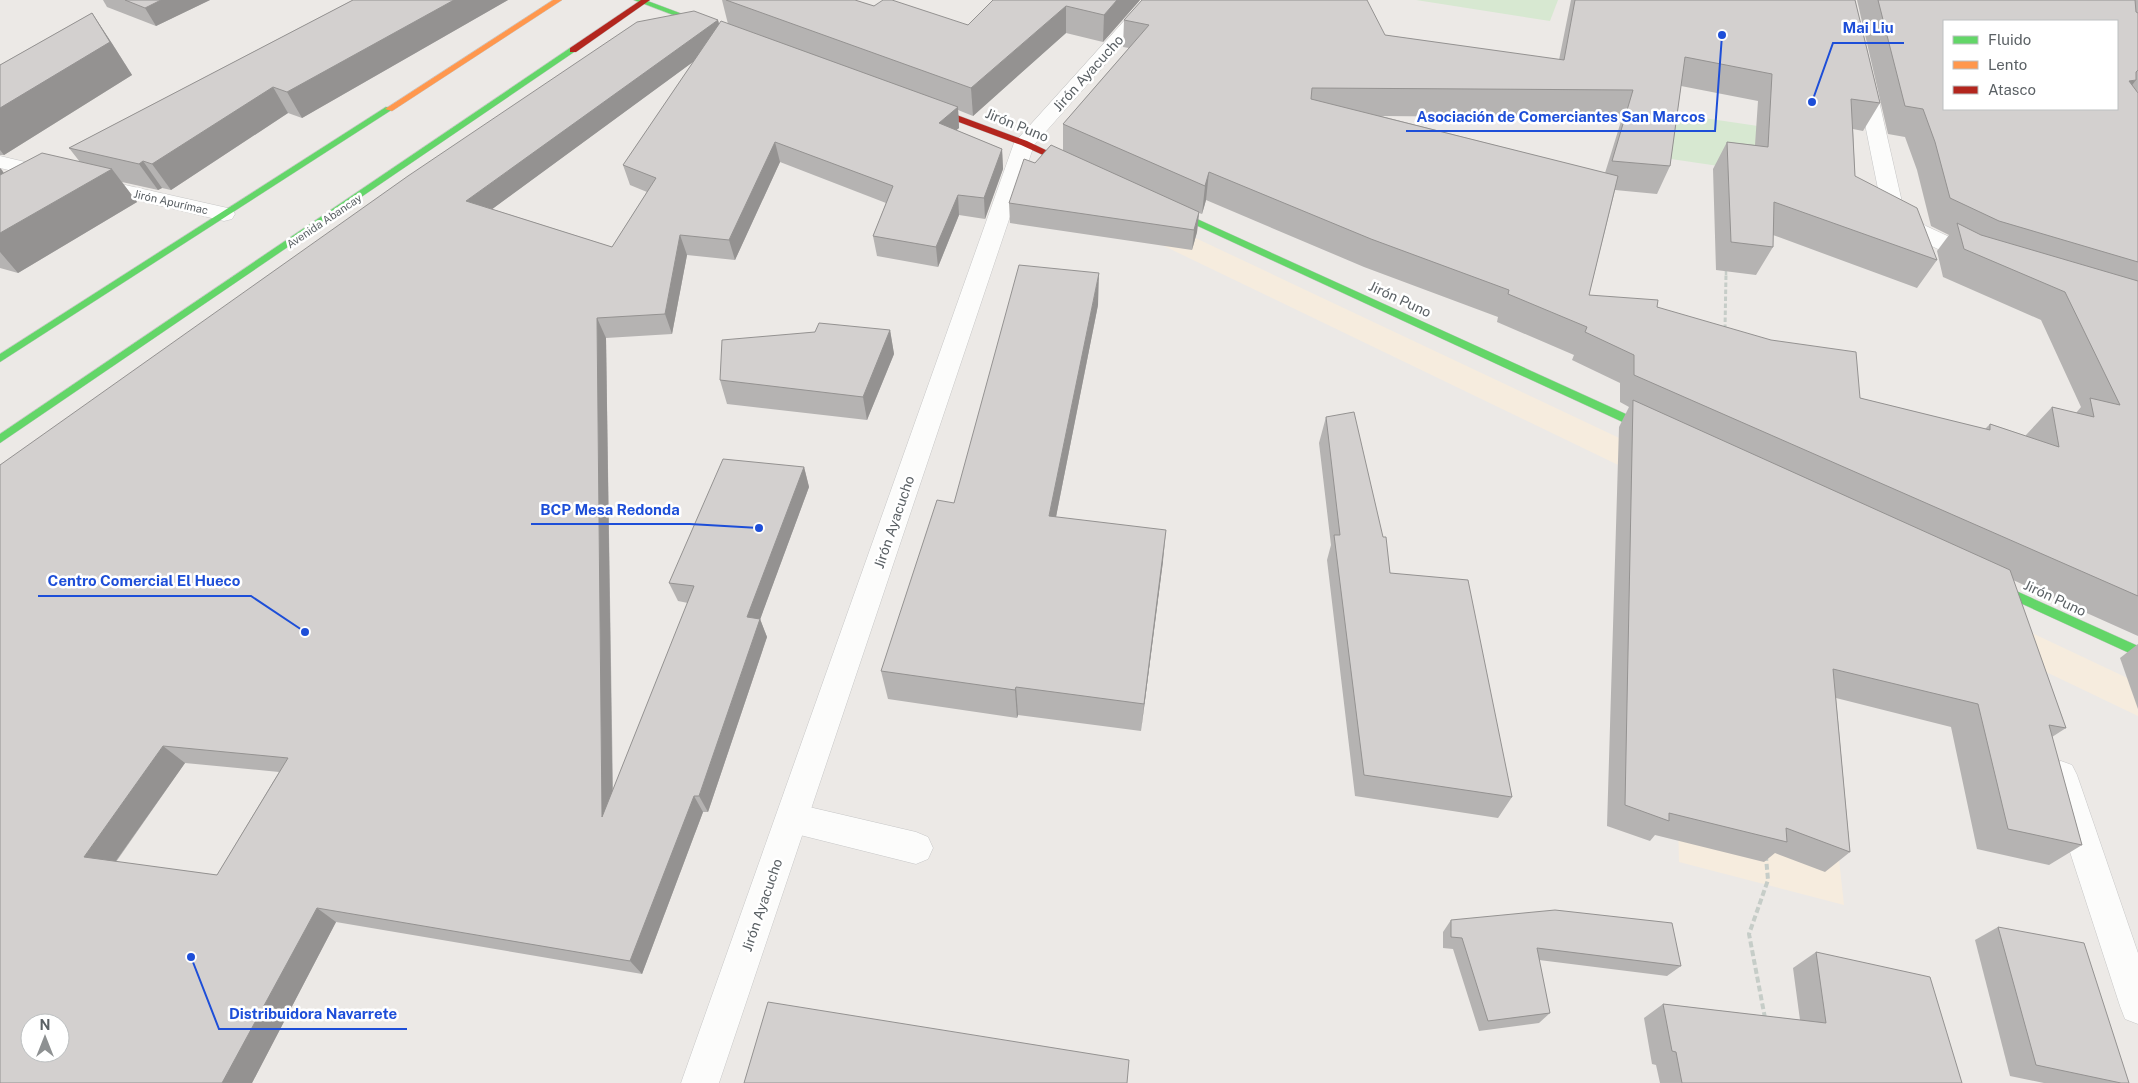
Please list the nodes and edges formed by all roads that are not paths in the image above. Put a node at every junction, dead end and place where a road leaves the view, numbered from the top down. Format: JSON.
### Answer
{"nodes":[{"id":1,"x":558,"y":0,"type":"edge"},
{"id":2,"x":1153,"y":0,"type":"edge"},
{"id":3,"x":642,"y":1,"type":"edge"},
{"id":4,"x":722,"y":31,"type":"edge"},
{"id":5,"x":1861,"y":60,"type":"edge"},
{"id":6,"x":914,"y":102,"type":"edge"},
{"id":7,"x":1024,"y":143,"type":"junction"},
{"id":8,"x":0,"y":162,"type":"edge"},
{"id":9,"x":1088,"y":172,"type":"edge"},
{"id":10,"x":1151,"y":201,"type":"edge"},
{"id":11,"x":224,"y":214,"type":"junction"},
{"id":12,"x":1996,"y":264,"type":"edge"},
{"id":13,"x":0,"y":359,"type":"edge"},
{"id":14,"x":1668,"y":438,"type":"edge"},
{"id":15,"x":0,"y":439,"type":"edge"},
{"id":16,"x":1985,"y":582,"type":"joint"},
{"id":17,"x":2010,"y":624,"type":"edge"},
{"id":18,"x":2138,"y":652,"type":"edge"},
{"id":19,"x":2051,"y":745,"type":"edge"},
{"id":20,"x":792,"y":818,"type":"junction"},
{"id":21,"x":916,"y":848,"type":"dead end"},
{"id":22,"x":2138,"y":1006,"type":"edge"},
{"id":23,"x":700,"y":1083,"type":"edge"}],
"edges":[{"from":1,"to":11,"type":"main road"},
{"from":2,"to":7,"type":"street","name":"Jirón Ayacucho"},
{"from":3,"to":4,"type":"main road"},
{"from":3,"to":15,"type":"main road","name":"Avenida Abancay"},
{"from":5,"to":12,"type":"street"},
{"from":6,"to":7,"type":"main road","name":"Jirón Puno"},
{"from":7,"to":9,"type":"main road","name":"Jirón Puno"},
{"from":7,"to":20,"type":"street","name":"Jirón Ayacucho"},
{"from":8,"to":11,"type":"street","name":"Jirón Apurímac"},
{"from":10,"to":14,"type":"main road","name":"Jirón Puno"},
{"from":11,"to":13,"type":"main road"},
{"from":16,"to":17,"type":"street"},
{"from":16,"to":18,"type":"main road","name":"Jirón Puno"},
{"from":19,"to":22,"type":"street"},
{"from":20,"to":21,"type":"street"},
{"from":20,"to":23,"type":"street","name":"Jirón Ayacucho"}]}
